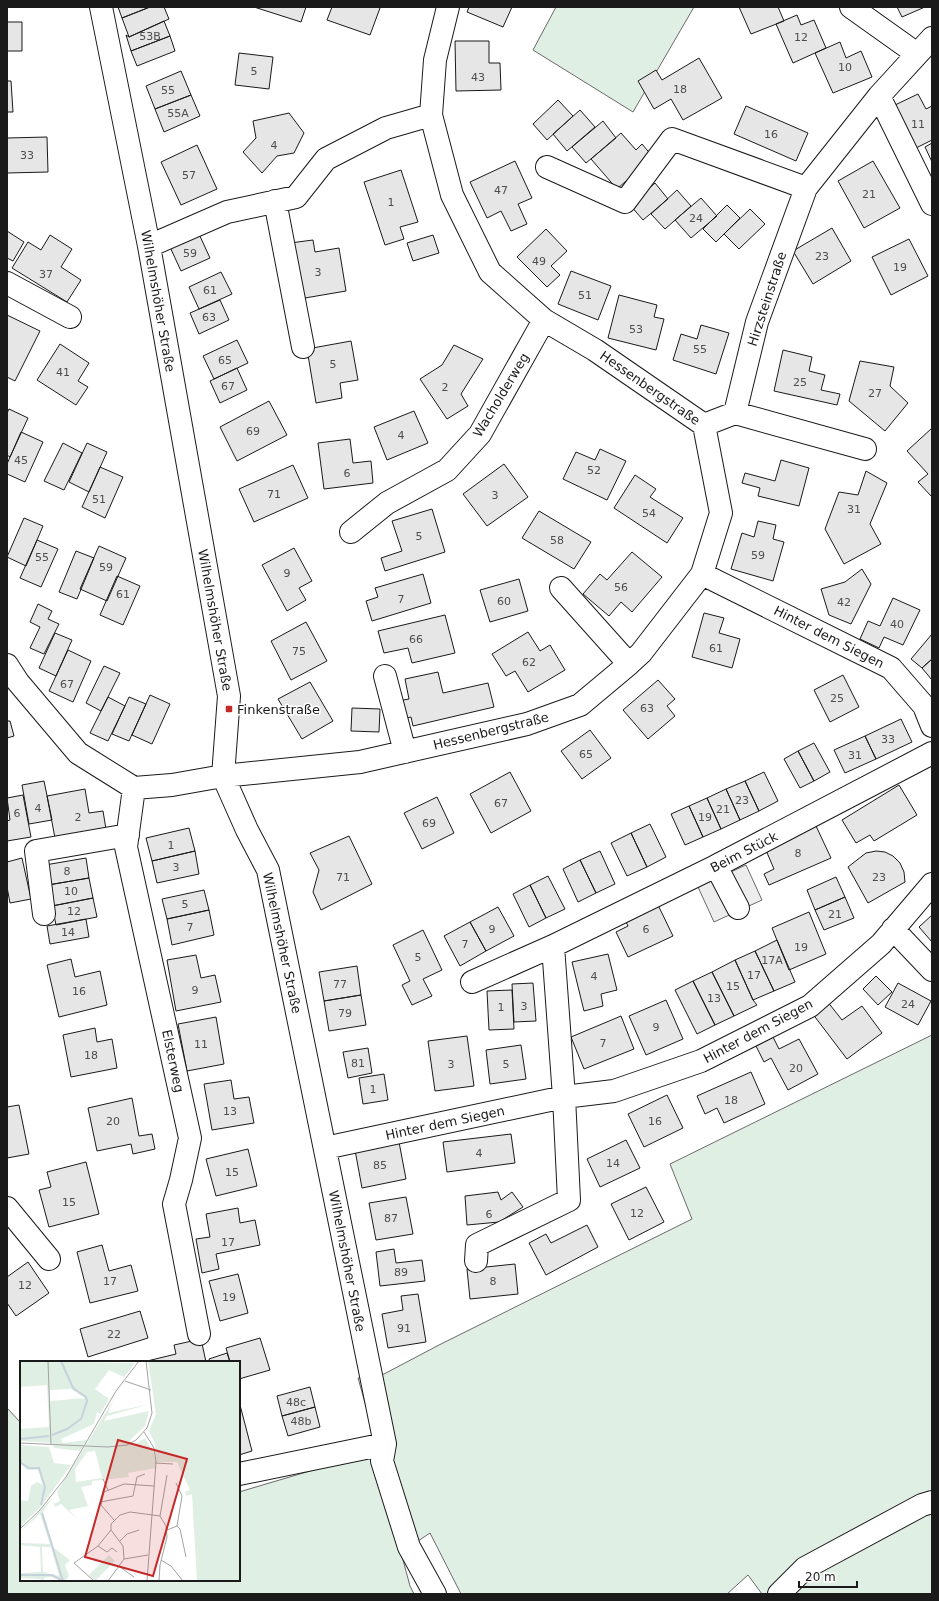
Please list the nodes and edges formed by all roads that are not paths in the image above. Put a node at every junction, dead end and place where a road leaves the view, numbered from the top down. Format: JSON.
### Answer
{"nodes":[{"id":1,"x":101,"y":7,"type":"edge"},
{"id":2,"x":448,"y":7,"type":"edge"},
{"id":3,"x":851,"y":7,"type":"edge"},
{"id":4,"x":932,"y":38,"type":"edge"},
{"id":5,"x":917,"y":54,"type":"junction"},
{"id":6,"x":880,"y":96,"type":"junction"},
{"id":7,"x":431,"y":115,"type":"junction"},
{"id":8,"x":547,"y":167,"type":"dead end"},
{"id":9,"x":806,"y":188,"type":"junction"},
{"id":10,"x":275,"y":201,"type":"junction"},
{"id":11,"x":932,"y":204,"type":"edge"},
{"id":12,"x":149,"y":246,"type":"junction"},
{"id":13,"x":7,"y":283,"type":"edge"},
{"id":14,"x":70,"y":317,"type":"dead end"},
{"id":15,"x":544,"y":320,"type":"junction"},
{"id":16,"x":302,"y":347,"type":"dead end"},
{"id":17,"x":735,"y":413,"type":"junction"},
{"id":18,"x":704,"y":425,"type":"junction"},
{"id":19,"x":865,"y":449,"type":"dead end"},
{"id":20,"x":351,"y":532,"type":"dead end"},
{"id":21,"x":702,"y":574,"type":"junction"},
{"id":22,"x":561,"y":588,"type":"dead end"},
{"id":23,"x":629,"y":664,"type":"junction"},
{"id":24,"x":7,"y":665,"type":"edge"},
{"id":25,"x":385,"y":676,"type":"dead end"},
{"id":26,"x":932,"y":726,"type":"edge"},
{"id":27,"x":405,"y":752,"type":"junction"},
{"id":28,"x":932,"y":753,"type":"edge"},
{"id":29,"x":223,"y":776,"type":"junction"},
{"id":30,"x":134,"y":788,"type":"junction"},
{"id":31,"x":128,"y":835,"type":"junction"},
{"id":32,"x":716,"y":866,"type":"junction"},
{"id":33,"x":932,"y":884,"type":"edge"},
{"id":34,"x":738,"y":908,"type":"dead end"},
{"id":35,"x":44,"y":914,"type":"dead end"},
{"id":36,"x":893,"y":929,"type":"junction"},
{"id":37,"x":553,"y":946,"type":"junction"},
{"id":38,"x":932,"y":970,"type":"edge"},
{"id":39,"x":472,"y":982,"type":"dead end"},
{"id":40,"x":564,"y":1097,"type":"junction"},
{"id":41,"x":325,"y":1148,"type":"junction"},
{"id":42,"x":7,"y":1208,"type":"edge"},
{"id":43,"x":49,"y":1259,"type":"dead end"},
{"id":44,"x":476,"y":1261,"type":"dead end"},
{"id":45,"x":199,"y":1334,"type":"dead end"},
{"id":46,"x":385,"y":1444,"type":"junction"},
{"id":47,"x":240,"y":1474,"type":"edge"},
{"id":48,"x":932,"y":1502,"type":"edge"},
{"id":49,"x":435,"y":1594,"type":"edge"},
{"id":50,"x":779,"y":1594,"type":"edge"}],
"edges":[{"from":1,"to":12,"type":"street","name":"Wilhelmshöher Straße"},
{"from":2,"to":7,"type":"street","name":"Hessenbergstraße"},
{"from":3,"to":5,"type":"street"},
{"from":4,"to":5,"type":"street","name":"Hirzsteinstraße"},
{"from":5,"to":6,"type":"street","name":"Hirzsteinstraße"},
{"from":6,"to":9,"type":"street","name":"Hirzsteinstraße"},
{"from":6,"to":11,"type":"street"},
{"from":7,"to":10,"type":"street"},
{"from":7,"to":15,"type":"street","name":"Hessenbergstraße"},
{"from":8,"to":9,"type":"street"},
{"from":9,"to":17,"type":"street","name":"Hirzsteinstraße"},
{"from":10,"to":12,"type":"street"},
{"from":10,"to":16,"type":"street"},
{"from":12,"to":29,"type":"street","name":"Wilhelmshöher Straße"},
{"from":13,"to":14,"type":"street"},
{"from":15,"to":18,"type":"street","name":"Hessenbergstraße"},
{"from":15,"to":20,"type":"street","name":"Wacholderweg"},
{"from":17,"to":18,"type":"street"},
{"from":17,"to":19,"type":"street"},
{"from":18,"to":21,"type":"street","name":"Hessenbergstraße"},
{"from":21,"to":23,"type":"street","name":"Hessenbergstraße"},
{"from":21,"to":26,"type":"street","name":"Hinter dem Siegen"},
{"from":22,"to":23,"type":"street"},
{"from":23,"to":27,"type":"street","name":"Hessenbergstraße"},
{"from":24,"to":30,"type":"street"},
{"from":25,"to":27,"type":"street"},
{"from":27,"to":29,"type":"street","name":"Hessenbergstraße"},
{"from":28,"to":32,"type":"street","name":"Beim Stück"},
{"from":29,"to":30,"type":"street"},
{"from":29,"to":41,"type":"street","name":"Wilhelmshöher Straße"},
{"from":30,"to":31,"type":"street","name":"Elsterweg"},
{"from":31,"to":35,"type":"street"},
{"from":31,"to":45,"type":"street","name":"Elsterweg"},
{"from":32,"to":34,"type":"street"},
{"from":32,"to":37,"type":"street","name":"Beim Stück"},
{"from":33,"to":36,"type":"street","name":"Hinter dem Siegen"},
{"from":36,"to":38,"type":"street"},
{"from":36,"to":40,"type":"street","name":"Hinter dem Siegen"},
{"from":37,"to":39,"type":"street","name":"Beim Stück"},
{"from":37,"to":40,"type":"street"},
{"from":40,"to":41,"type":"street","name":"Hinter dem Siegen"},
{"from":40,"to":44,"type":"street"},
{"from":41,"to":46,"type":"street","name":"Wilhelmshöher Straße"},
{"from":42,"to":43,"type":"street"},
{"from":46,"to":47,"type":"street"},
{"from":46,"to":49,"type":"street","name":"Wilhelmshöher Straße"},
{"from":48,"to":50,"type":"street"}]}
